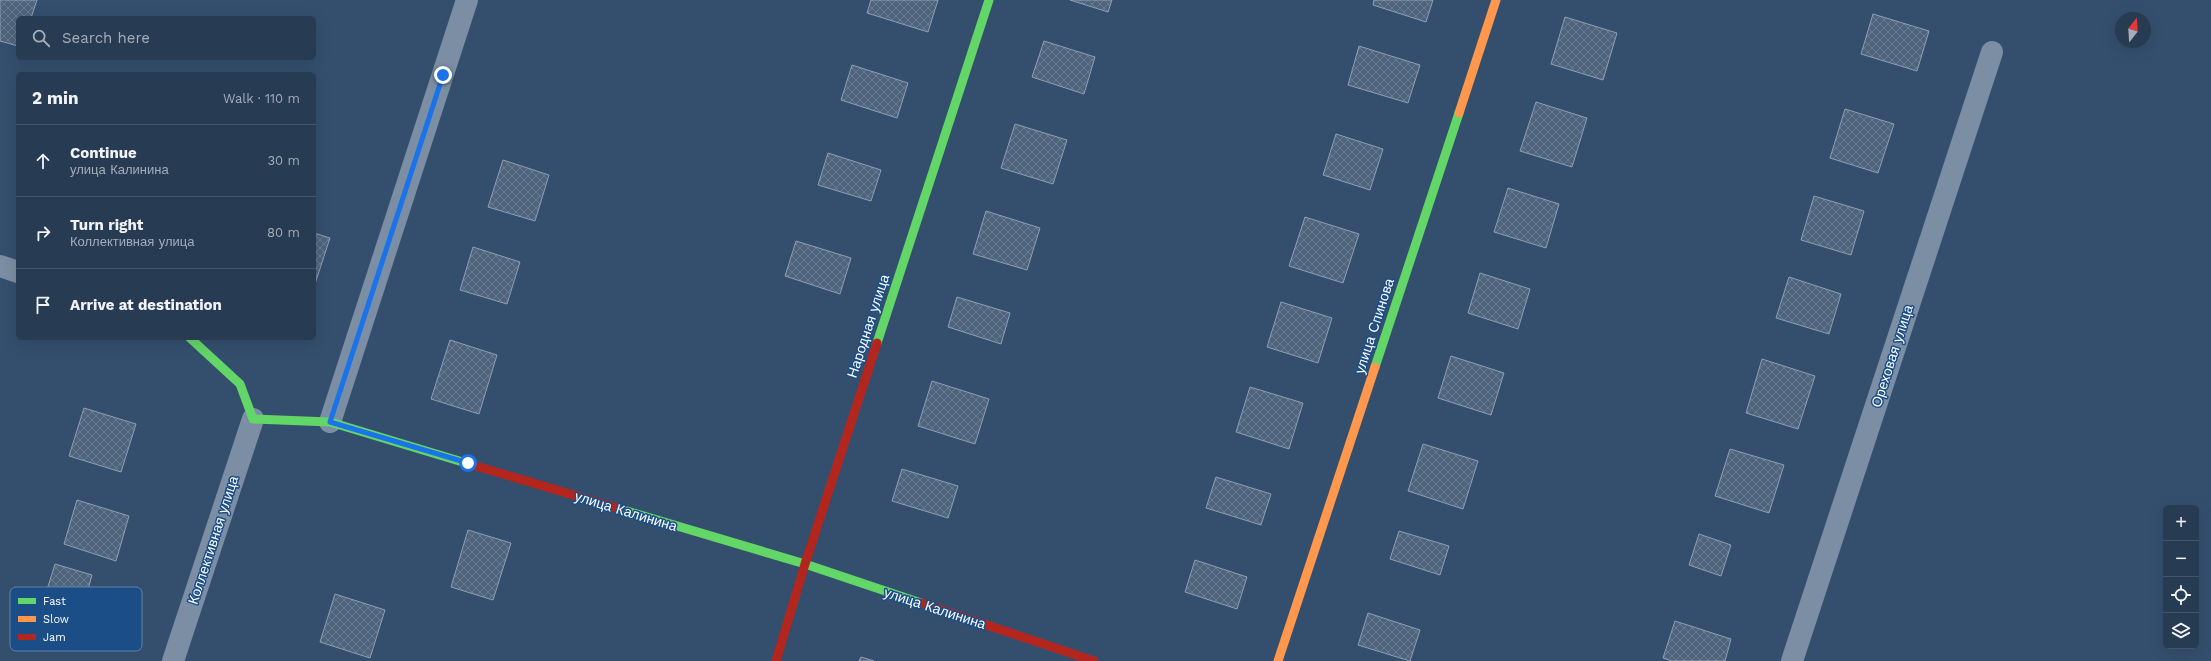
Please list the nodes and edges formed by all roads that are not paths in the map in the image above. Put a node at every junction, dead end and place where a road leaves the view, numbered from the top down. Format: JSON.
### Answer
{"nodes":[{"id":1,"x":467,"y":0,"type":"edge"},
{"id":2,"x":989,"y":0,"type":"edge"},
{"id":3,"x":1496,"y":0,"type":"edge"},
{"id":4,"x":1992,"y":52,"type":"dead end"},
{"id":5,"x":0,"y":266,"type":"edge"},
{"id":6,"x":16,"y":271,"type":"edge"},
{"id":7,"x":192,"y":340,"type":"edge"},
{"id":8,"x":253,"y":419,"type":"junction"},
{"id":9,"x":330,"y":422,"type":"junction"},
{"id":10,"x":805,"y":564,"type":"junction"},
{"id":11,"x":173,"y":661,"type":"edge"},
{"id":12,"x":776,"y":661,"type":"edge"},
{"id":13,"x":1094,"y":661,"type":"edge"},
{"id":14,"x":1278,"y":661,"type":"edge"},
{"id":15,"x":1792,"y":661,"type":"edge"}],
"edges":[{"from":1,"to":9,"type":"street"},
{"from":2,"to":10,"type":"street","name":"Народная улица"},
{"from":3,"to":14,"type":"street","name":"улица Спинова"},
{"from":4,"to":15,"type":"street","name":"Ореховая улица"},
{"from":5,"to":6,"type":"street"},
{"from":7,"to":8,"type":"street"},
{"from":8,"to":9,"type":"street","name":"улица Калинина"},
{"from":8,"to":11,"type":"street","name":"Коллективная улица"},
{"from":9,"to":10,"type":"street","name":"улица Калинина"},
{"from":10,"to":12,"type":"street","name":"Народная улица"},
{"from":10,"to":13,"type":"street","name":"улица Калинина"}]}
